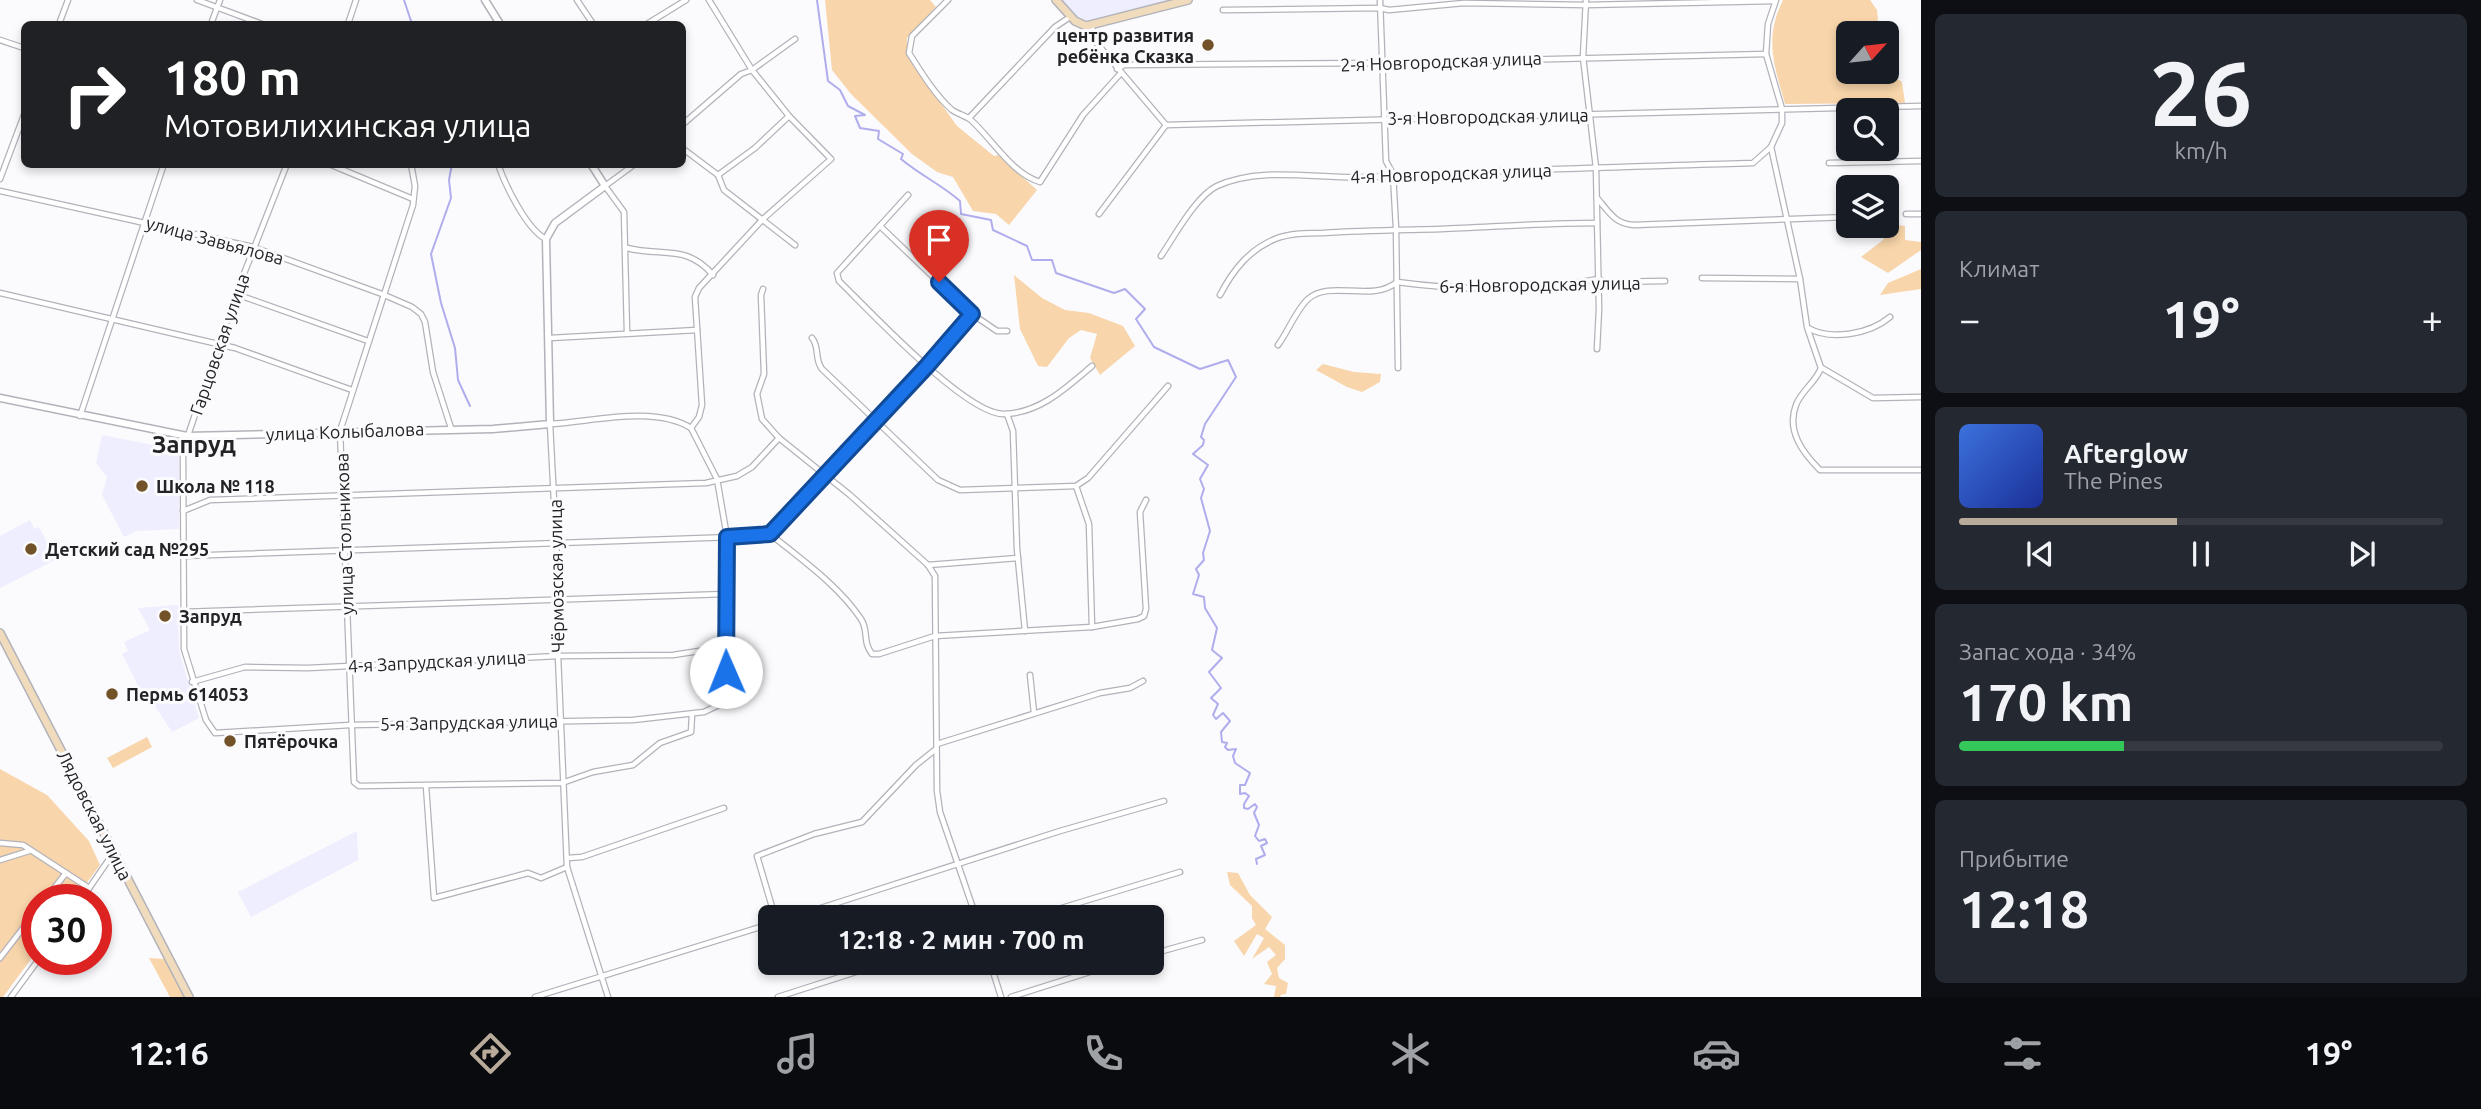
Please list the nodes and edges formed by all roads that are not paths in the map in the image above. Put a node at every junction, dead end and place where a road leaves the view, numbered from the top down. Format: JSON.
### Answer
{"nodes":[{"id":1,"x":68,"y":0,"type":"edge"},
{"id":2,"x":198,"y":0,"type":"edge"},
{"id":3,"x":220,"y":0,"type":"edge"},
{"id":4,"x":356,"y":0,"type":"edge"},
{"id":5,"x":485,"y":0,"type":"edge"},
{"id":6,"x":577,"y":0,"type":"edge"},
{"id":7,"x":687,"y":0,"type":"edge"},
{"id":8,"x":709,"y":0,"type":"edge"},
{"id":9,"x":948,"y":0,"type":"edge"},
{"id":10,"x":1056,"y":0,"type":"edge"},
{"id":11,"x":1188,"y":0,"type":"edge"},
{"id":12,"x":1380,"y":0,"type":"edge"},
{"id":13,"x":1776,"y":1,"type":"edge"},
{"id":14,"x":1586,"y":3,"type":"edge"},
{"id":15,"x":217,"y":8,"type":"junction"},
{"id":16,"x":1380,"y":8,"type":"junction"},
{"id":17,"x":1223,"y":10,"type":"dead end"},
{"id":18,"x":1071,"y":16,"type":"junction"},
{"id":19,"x":60,"y":21,"type":"edge"},
{"id":20,"x":212,"y":21,"type":"edge"},
{"id":21,"x":254,"y":21,"type":"edge"},
{"id":22,"x":349,"y":21,"type":"edge"},
{"id":23,"x":498,"y":21,"type":"edge"},
{"id":24,"x":591,"y":21,"type":"edge"},
{"id":25,"x":652,"y":21,"type":"edge"},
{"id":26,"x":1092,"y":26,"type":"junction"},
{"id":27,"x":795,"y":39,"type":"dead end"},
{"id":28,"x":0,"y":40,"type":"edge"},
{"id":29,"x":21,"y":47,"type":"edge"},
{"id":30,"x":1766,"y":54,"type":"junction"},
{"id":31,"x":1584,"y":57,"type":"junction"},
{"id":32,"x":1381,"y":63,"type":"junction"},
{"id":33,"x":752,"y":69,"type":"junction"},
{"id":34,"x":1119,"y":71,"type":"junction"},
{"id":35,"x":1921,"y":106,"type":"edge"},
{"id":36,"x":1782,"y":109,"type":"junction"},
{"id":37,"x":1589,"y":114,"type":"junction"},
{"id":38,"x":789,"y":116,"type":"junction"},
{"id":39,"x":969,"y":118,"type":"junction"},
{"id":40,"x":1384,"y":119,"type":"junction"},
{"id":41,"x":686,"y":122,"type":"edge"},
{"id":42,"x":21,"y":123,"type":"edge"},
{"id":43,"x":1166,"y":125,"type":"junction"},
{"id":44,"x":1772,"y":147,"type":"junction"},
{"id":45,"x":686,"y":151,"type":"edge"},
{"id":46,"x":1921,"y":161,"type":"edge"},
{"id":47,"x":1829,"y":163,"type":"dead end"},
{"id":48,"x":163,"y":168,"type":"edge"},
{"id":49,"x":285,"y":168,"type":"edge"},
{"id":50,"x":339,"y":168,"type":"edge"},
{"id":51,"x":412,"y":168,"type":"edge"},
{"id":52,"x":500,"y":168,"type":"edge"},
{"id":53,"x":594,"y":168,"type":"edge"},
{"id":54,"x":630,"y":168,"type":"edge"},
{"id":55,"x":1596,"y":168,"type":"junction"},
{"id":56,"x":1393,"y":174,"type":"junction"},
{"id":57,"x":718,"y":175,"type":"junction"},
{"id":58,"x":0,"y":179,"type":"edge"},
{"id":59,"x":605,"y":186,"type":"junction"},
{"id":60,"x":0,"y":191,"type":"edge"},
{"id":61,"x":908,"y":195,"type":"dead end"},
{"id":62,"x":1597,"y":198,"type":"junction"},
{"id":63,"x":413,"y":199,"type":"junction"},
{"id":64,"x":1099,"y":214,"type":"dead end"},
{"id":65,"x":1906,"y":214,"type":"dead end"},
{"id":66,"x":1921,"y":214,"type":"edge"},
{"id":67,"x":1836,"y":218,"type":"edge"},
{"id":68,"x":764,"y":219,"type":"junction"},
{"id":69,"x":1785,"y":220,"type":"junction"},
{"id":70,"x":145,"y":221,"type":"junction"},
{"id":71,"x":1597,"y":223,"type":"junction"},
{"id":72,"x":880,"y":226,"type":"junction"},
{"id":73,"x":1396,"y":228,"type":"junction"},
{"id":74,"x":546,"y":239,"type":"junction"},
{"id":75,"x":795,"y":245,"type":"dead end"},
{"id":76,"x":253,"y":247,"type":"junction"},
{"id":77,"x":627,"y":248,"type":"junction"},
{"id":78,"x":1161,"y":256,"type":"dead end"},
{"id":79,"x":713,"y":275,"type":"junction"},
{"id":80,"x":1702,"y":278,"type":"dead end"},
{"id":81,"x":1599,"y":279,"type":"junction"},
{"id":82,"x":1800,"y":279,"type":"junction"},
{"id":83,"x":1665,"y":281,"type":"dead end"},
{"id":84,"x":1397,"y":282,"type":"junction"},
{"id":85,"x":763,"y":289,"type":"dead end"},
{"id":86,"x":0,"y":293,"type":"edge"},
{"id":87,"x":383,"y":293,"type":"junction"},
{"id":88,"x":236,"y":294,"type":"junction"},
{"id":89,"x":1220,"y":295,"type":"dead end"},
{"id":90,"x":972,"y":314,"type":"junction"},
{"id":91,"x":1890,"y":317,"type":"dead end"},
{"id":92,"x":111,"y":318,"type":"junction"},
{"id":93,"x":1807,"y":327,"type":"junction"},
{"id":94,"x":697,"y":330,"type":"junction"},
{"id":95,"x":1007,"y":331,"type":"dead end"},
{"id":96,"x":627,"y":332,"type":"junction"},
{"id":97,"x":550,"y":338,"type":"junction"},
{"id":98,"x":813,"y":338,"type":"dead end"},
{"id":99,"x":368,"y":341,"type":"junction"},
{"id":100,"x":219,"y":345,"type":"junction"},
{"id":101,"x":1279,"y":345,"type":"dead end"},
{"id":102,"x":1597,"y":349,"type":"dead end"},
{"id":103,"x":927,"y":366,"type":"junction"},
{"id":104,"x":1092,"y":366,"type":"dead end"},
{"id":105,"x":1398,"y":368,"type":"dead end"},
{"id":106,"x":1821,"y":368,"type":"junction"},
{"id":107,"x":1168,"y":386,"type":"dead end"},
{"id":108,"x":352,"y":390,"type":"junction"},
{"id":109,"x":1921,"y":397,"type":"edge"},
{"id":110,"x":0,"y":398,"type":"edge"},
{"id":111,"x":1007,"y":414,"type":"junction"},
{"id":112,"x":80,"y":416,"type":"junction"},
{"id":113,"x":876,"y":420,"type":"junction"},
{"id":114,"x":550,"y":424,"type":"junction"},
{"id":115,"x":451,"y":428,"type":"junction"},
{"id":116,"x":691,"y":428,"type":"junction"},
{"id":117,"x":340,"y":432,"type":"junction"},
{"id":118,"x":187,"y":436,"type":"junction"},
{"id":119,"x":779,"y":438,"type":"junction"},
{"id":120,"x":1921,"y":470,"type":"edge"},
{"id":121,"x":824,"y":474,"type":"junction"},
{"id":122,"x":717,"y":479,"type":"junction"},
{"id":123,"x":1076,"y":486,"type":"junction"},
{"id":124,"x":1015,"y":487,"type":"junction"},
{"id":125,"x":554,"y":488,"type":"junction"},
{"id":126,"x":343,"y":496,"type":"junction"},
{"id":127,"x":1146,"y":500,"type":"dead end"},
{"id":128,"x":183,"y":511,"type":"junction"},
{"id":129,"x":770,"y":534,"type":"junction"},
{"id":130,"x":727,"y":537,"type":"junction"},
{"id":131,"x":556,"y":543,"type":"junction"},
{"id":132,"x":345,"y":551,"type":"junction"},
{"id":133,"x":182,"y":556,"type":"junction"},
{"id":134,"x":1018,"y":558,"type":"junction"},
{"id":135,"x":928,"y":565,"type":"junction"},
{"id":136,"x":726,"y":594,"type":"junction"},
{"id":137,"x":559,"y":598,"type":"junction"},
{"id":138,"x":347,"y":606,"type":"junction"},
{"id":139,"x":183,"y":612,"type":"junction"},
{"id":140,"x":1092,"y":627,"type":"junction"},
{"id":141,"x":1025,"y":631,"type":"junction"},
{"id":142,"x":0,"y":634,"type":"edge"},
{"id":143,"x":935,"y":636,"type":"junction"},
{"id":144,"x":725,"y":647,"type":"junction"},
{"id":145,"x":558,"y":656,"type":"junction"},
{"id":146,"x":348,"y":666,"type":"junction"},
{"id":147,"x":1030,"y":675,"type":"dead end"},
{"id":148,"x":1143,"y":681,"type":"dead end"},
{"id":149,"x":192,"y":682,"type":"junction"},
{"id":150,"x":1034,"y":713,"type":"junction"},
{"id":151,"x":692,"y":715,"type":"junction"},
{"id":152,"x":561,"y":720,"type":"junction"},
{"id":153,"x":350,"y":725,"type":"junction"},
{"id":154,"x":215,"y":733,"type":"joint"},
{"id":155,"x":937,"y":746,"type":"junction"},
{"id":156,"x":562,"y":783,"type":"junction"},
{"id":157,"x":426,"y":786,"type":"junction"},
{"id":158,"x":1164,"y":801,"type":"dead end"},
{"id":159,"x":724,"y":808,"type":"dead end"},
{"id":160,"x":0,"y":843,"type":"edge"},
{"id":161,"x":29,"y":850,"type":"junction"},
{"id":162,"x":114,"y":852,"type":"junction"},
{"id":163,"x":568,"y":858,"type":"junction"},
{"id":164,"x":0,"y":860,"type":"edge"},
{"id":165,"x":958,"y":865,"type":"junction"},
{"id":166,"x":567,"y":867,"type":"junction"},
{"id":167,"x":1180,"y":872,"type":"dead end"},
{"id":168,"x":66,"y":873,"type":"junction"},
{"id":169,"x":57,"y":884,"type":"edge"},
{"id":170,"x":83,"y":884,"type":"edge"},
{"id":171,"x":92,"y":884,"type":"edge"},
{"id":172,"x":771,"y":905,"type":"edge"},
{"id":173,"x":831,"y":905,"type":"edge"},
{"id":174,"x":972,"y":905,"type":"edge"},
{"id":175,"x":1071,"y":905,"type":"edge"},
{"id":176,"x":758,"y":928,"type":"edge"},
{"id":177,"x":21,"y":931,"type":"edge"},
{"id":178,"x":1202,"y":940,"type":"dead end"},
{"id":179,"x":1164,"y":951,"type":"edge"},
{"id":180,"x":0,"y":958,"type":"edge"},
{"id":181,"x":27,"y":975,"type":"edge"},
{"id":182,"x":601,"y":975,"type":"junction"},
{"id":183,"x":847,"y":975,"type":"edge"},
{"id":184,"x":994,"y":975,"type":"edge"},
{"id":185,"x":1080,"y":975,"type":"edge"},
{"id":186,"x":11,"y":997,"type":"edge"},
{"id":187,"x":189,"y":997,"type":"edge"},
{"id":188,"x":535,"y":997,"type":"edge"},
{"id":189,"x":608,"y":997,"type":"edge"},
{"id":190,"x":778,"y":997,"type":"edge"},
{"id":191,"x":1001,"y":997,"type":"edge"},
{"id":192,"x":1011,"y":997,"type":"edge"}],
"edges":[{"from":1,"to":19,"type":"street"},
{"from":2,"to":15,"type":"street"},
{"from":3,"to":15,"type":"street"},
{"from":4,"to":22,"type":"street"},
{"from":5,"to":23,"type":"street"},
{"from":6,"to":24,"type":"street"},
{"from":7,"to":25,"type":"street"},
{"from":8,"to":33,"type":"street"},
{"from":9,"to":39,"type":"street"},
{"from":10,"to":18,"type":"main road"},
{"from":11,"to":26,"type":"main road"},
{"from":12,"to":16,"type":"street"},
{"from":13,"to":14,"type":"street"},
{"from":13,"to":30,"type":"street"},
{"from":14,"to":16,"type":"street"},
{"from":14,"to":31,"type":"street"},
{"from":15,"to":20,"type":"street"},
{"from":15,"to":21,"type":"street"},
{"from":16,"to":17,"type":"street"},
{"from":16,"to":32,"type":"street"},
{"from":18,"to":26,"type":"main road"},
{"from":18,"to":39,"type":"street"},
{"from":26,"to":34,"type":"street"},
{"from":27,"to":33,"type":"street"},
{"from":28,"to":29,"type":"street"},
{"from":30,"to":31,"type":"street","name":"2-я Новгородская улица"},
{"from":30,"to":36,"type":"street"},
{"from":31,"to":32,"type":"street","name":"2-я Новгородская улица"},
{"from":31,"to":37,"type":"street"},
{"from":32,"to":34,"type":"street","name":"2-я Новгородская улица"},
{"from":32,"to":40,"type":"street"},
{"from":33,"to":38,"type":"street"},
{"from":33,"to":41,"type":"street"},
{"from":34,"to":39,"type":"street"},
{"from":34,"to":43,"type":"street"},
{"from":35,"to":36,"type":"street","name":"3-я Новгородская улица"},
{"from":36,"to":37,"type":"street","name":"3-я Новгородская улица"},
{"from":36,"to":44,"type":"street"},
{"from":37,"to":40,"type":"street","name":"3-я Новгородская улица"},
{"from":37,"to":55,"type":"street"},
{"from":38,"to":57,"type":"street"},
{"from":38,"to":68,"type":"street"},
{"from":40,"to":43,"type":"street","name":"3-я Новгородская улица"},
{"from":40,"to":56,"type":"street"},
{"from":42,"to":58,"type":"street"},
{"from":43,"to":64,"type":"street"},
{"from":44,"to":55,"type":"street","name":"4-я Новгородская улица"},
{"from":44,"to":69,"type":"street"},
{"from":45,"to":57,"type":"street"},
{"from":46,"to":47,"type":"street"},
{"from":48,"to":70,"type":"street"},
{"from":49,"to":76,"type":"street","name":"Гарцовская улица"},
{"from":50,"to":63,"type":"street"},
{"from":51,"to":63,"type":"street","name":"улица Стольникова"},
{"from":52,"to":74,"type":"street"},
{"from":53,"to":59,"type":"street"},
{"from":54,"to":59,"type":"street"},
{"from":55,"to":56,"type":"street","name":"4-я Новгородская улица"},
{"from":55,"to":62,"type":"street"},
{"from":56,"to":73,"type":"street"},
{"from":56,"to":78,"type":"street","name":"4-я Новгородская улица"},
{"from":57,"to":68,"type":"street"},
{"from":59,"to":74,"type":"street"},
{"from":59,"to":77,"type":"street"},
{"from":60,"to":70,"type":"street","name":"улица Завьялова"},
{"from":61,"to":72,"type":"street"},
{"from":62,"to":69,"type":"street"},
{"from":62,"to":71,"type":"street"},
{"from":63,"to":87,"type":"street","name":"улица Стольникова"},
{"from":65,"to":66,"type":"street"},
{"from":67,"to":69,"type":"street"},
{"from":68,"to":75,"type":"street"},
{"from":68,"to":79,"type":"street"},
{"from":69,"to":82,"type":"street"},
{"from":70,"to":76,"type":"street","name":"улица Завьялова"},
{"from":70,"to":92,"type":"street"},
{"from":71,"to":73,"type":"street"},
{"from":71,"to":81,"type":"street"},
{"from":72,"to":90,"type":"street"},
{"from":72,"to":103,"type":"street"},
{"from":73,"to":84,"type":"street"},
{"from":73,"to":89,"type":"street"},
{"from":74,"to":97,"type":"street","name":"Чёрмозская улица"},
{"from":76,"to":87,"type":"street","name":"улица Завьялова"},
{"from":76,"to":88,"type":"street","name":"Гарцовская улица"},
{"from":77,"to":79,"type":"street"},
{"from":77,"to":96,"type":"street"},
{"from":79,"to":94,"type":"street"},
{"from":80,"to":82,"type":"street"},
{"from":81,"to":83,"type":"street","name":"6-я Новгородская улица"},
{"from":81,"to":84,"type":"street","name":"6-я Новгородская улица"},
{"from":81,"to":102,"type":"street"},
{"from":82,"to":93,"type":"street"},
{"from":84,"to":101,"type":"street","name":"6-я Новгородская улица"},
{"from":84,"to":105,"type":"street"},
{"from":85,"to":119,"type":"street"},
{"from":86,"to":92,"type":"street"},
{"from":87,"to":99,"type":"street","name":"улица Стольникова"},
{"from":87,"to":115,"type":"street","name":"улица Завьялова"},
{"from":88,"to":99,"type":"street"},
{"from":88,"to":100,"type":"street","name":"Гарцовская улица"},
{"from":90,"to":95,"type":"street"},
{"from":90,"to":103,"type":"street"},
{"from":91,"to":93,"type":"street"},
{"from":92,"to":100,"type":"street"},
{"from":92,"to":112,"type":"street"},
{"from":93,"to":106,"type":"street"},
{"from":94,"to":96,"type":"street"},
{"from":94,"to":116,"type":"street"},
{"from":96,"to":97,"type":"street"},
{"from":97,"to":114,"type":"street","name":"Чёрмозская улица"},
{"from":98,"to":113,"type":"street"},
{"from":99,"to":108,"type":"street","name":"улица Стольникова"},
{"from":100,"to":108,"type":"street"},
{"from":100,"to":118,"type":"street","name":"Гарцовская улица"},
{"from":103,"to":111,"type":"street"},
{"from":103,"to":113,"type":"street"},
{"from":104,"to":111,"type":"street"},
{"from":106,"to":109,"type":"street"},
{"from":106,"to":120,"type":"street"},
{"from":107,"to":123,"type":"street"},
{"from":108,"to":117,"type":"street","name":"улица Стольникова"},
{"from":110,"to":112,"type":"street","name":"улица Колыбалова"},
{"from":111,"to":124,"type":"street"},
{"from":112,"to":118,"type":"street","name":"улица Колыбалова"},
{"from":113,"to":121,"type":"street"},
{"from":113,"to":124,"type":"street"},
{"from":114,"to":115,"type":"street","name":"улица Колыбалова"},
{"from":114,"to":116,"type":"street","name":"улица Колыбалова"},
{"from":114,"to":125,"type":"street","name":"Чёрмозская улица"},
{"from":115,"to":117,"type":"street","name":"улица Колыбалова"},
{"from":116,"to":122,"type":"street"},
{"from":117,"to":118,"type":"street","name":"улица Колыбалова"},
{"from":117,"to":126,"type":"street","name":"улица Стольникова"},
{"from":118,"to":128,"type":"street","name":"Гарцовская улица"},
{"from":119,"to":121,"type":"street"},
{"from":119,"to":122,"type":"street"},
{"from":121,"to":129,"type":"street"},
{"from":121,"to":135,"type":"street"},
{"from":122,"to":125,"type":"street"},
{"from":122,"to":130,"type":"street"},
{"from":123,"to":124,"type":"street"},
{"from":123,"to":140,"type":"street"},
{"from":124,"to":134,"type":"street"},
{"from":125,"to":126,"type":"street"},
{"from":125,"to":131,"type":"street","name":"Чёрмозская улица"},
{"from":126,"to":128,"type":"street"},
{"from":126,"to":132,"type":"street","name":"улица Стольникова"},
{"from":127,"to":140,"type":"street"},
{"from":128,"to":133,"type":"street","name":"Гарцовская улица"},
{"from":129,"to":130,"type":"street"},
{"from":129,"to":143,"type":"street"},
{"from":130,"to":131,"type":"street"},
{"from":130,"to":136,"type":"street"},
{"from":131,"to":132,"type":"street"},
{"from":131,"to":137,"type":"street","name":"Чёрмозская улица"},
{"from":132,"to":133,"type":"street"},
{"from":132,"to":138,"type":"street","name":"улица Стольникова"},
{"from":133,"to":139,"type":"street","name":"Гарцовская улица"},
{"from":134,"to":135,"type":"street"},
{"from":134,"to":141,"type":"street"},
{"from":135,"to":143,"type":"street"},
{"from":136,"to":137,"type":"street"},
{"from":136,"to":144,"type":"street"},
{"from":137,"to":138,"type":"street"},
{"from":137,"to":145,"type":"street","name":"Чёрмозская улица"},
{"from":138,"to":139,"type":"street"},
{"from":138,"to":146,"type":"street","name":"улица Стольникова"},
{"from":139,"to":149,"type":"street","name":"Гарцовская улица"},
{"from":140,"to":141,"type":"street"},
{"from":141,"to":143,"type":"street"},
{"from":142,"to":162,"type":"main road","name":"Лядовская улица"},
{"from":143,"to":155,"type":"street"},
{"from":144,"to":145,"type":"street","name":"4-я Запрудская улица"},
{"from":144,"to":151,"type":"street","name":"5-я Запрудская улица"},
{"from":145,"to":146,"type":"street","name":"4-я Запрудская улица"},
{"from":145,"to":152,"type":"street","name":"Чёрмозская улица"},
{"from":146,"to":149,"type":"street","name":"4-я Запрудская улица"},
{"from":146,"to":153,"type":"street","name":"улица Стольникова"},
{"from":147,"to":150,"type":"street"},
{"from":148,"to":150,"type":"street"},
{"from":149,"to":154,"type":"street","name":"Гарцовская улица"},
{"from":150,"to":155,"type":"street"},
{"from":151,"to":152,"type":"street","name":"5-я Запрудская улица"},
{"from":151,"to":156,"type":"street"},
{"from":152,"to":153,"type":"street","name":"5-я Запрудская улица"},
{"from":152,"to":156,"type":"street","name":"Чёрмозская улица"},
{"from":153,"to":154,"type":"street","name":"5-я Запрудская улица"},
{"from":153,"to":157,"type":"street","name":"улица Стольникова"},
{"from":155,"to":165,"type":"street"},
{"from":155,"to":172,"type":"street"},
{"from":156,"to":157,"type":"street"},
{"from":156,"to":163,"type":"street","name":"Чёрмозская улица"},
{"from":157,"to":166,"type":"street"},
{"from":158,"to":165,"type":"street"},
{"from":159,"to":163,"type":"street"},
{"from":160,"to":161,"type":"street"},
{"from":161,"to":164,"type":"street"},
{"from":161,"to":168,"type":"street"},
{"from":162,"to":171,"type":"street"},
{"from":162,"to":187,"type":"main road","name":"Лядовская улица"},
{"from":163,"to":166,"type":"street","name":"Чёрмозская улица"},
{"from":165,"to":173,"type":"street"},
{"from":165,"to":174,"type":"street"},
{"from":166,"to":182,"type":"street","name":"Чёрмозская улица"},
{"from":167,"to":175,"type":"street"},
{"from":168,"to":169,"type":"street"},
{"from":168,"to":170,"type":"street"},
{"from":176,"to":182,"type":"street"},
{"from":177,"to":180,"type":"street"},
{"from":178,"to":179,"type":"street"},
{"from":181,"to":186,"type":"street"},
{"from":182,"to":188,"type":"street"},
{"from":182,"to":189,"type":"street","name":"Чёрмозская улица"},
{"from":183,"to":190,"type":"street"},
{"from":184,"to":191,"type":"street"},
{"from":185,"to":192,"type":"street"}]}
